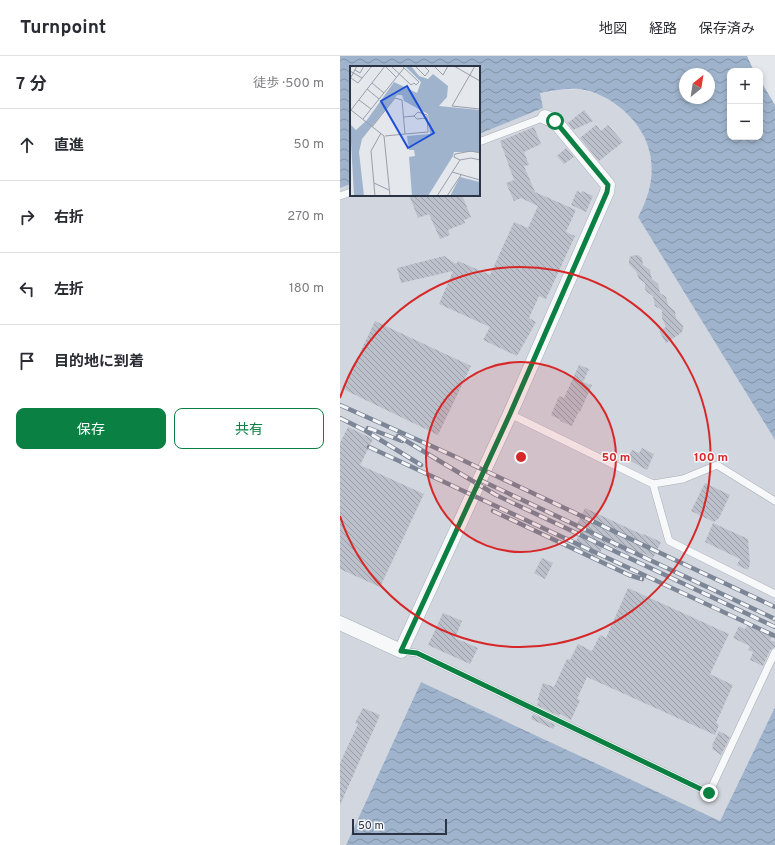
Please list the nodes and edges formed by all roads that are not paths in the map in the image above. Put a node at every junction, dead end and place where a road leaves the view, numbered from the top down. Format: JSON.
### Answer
{"nodes":[{"id":1,"x":545,"y":117,"type":"joint"},
{"id":2,"x":480,"y":142,"type":"edge"},
{"id":3,"x":350,"y":192,"type":"edge"},
{"id":4,"x":340,"y":196,"type":"edge"},
{"id":5,"x":510,"y":414,"type":"junction"},
{"id":6,"x":653,"y":484,"type":"junction"},
{"id":7,"x":775,"y":501,"type":"edge"},
{"id":8,"x":775,"y":594,"type":"edge"},
{"id":9,"x":340,"y":623,"type":"edge"},
{"id":10,"x":401,"y":651,"type":"junction"},
{"id":11,"x":775,"y":652,"type":"edge"}],
"edges":[{"from":1,"to":2,"type":"lane"},
{"from":1,"to":5,"type":"street"},
{"from":3,"to":4,"type":"lane"},
{"from":5,"to":6,"type":"lane"},
{"from":5,"to":10,"type":"street"},
{"from":6,"to":7,"type":"lane"},
{"from":6,"to":8,"type":"lane"},
{"from":9,"to":10,"type":"street"},
{"from":10,"to":11,"type":"lane"}]}
